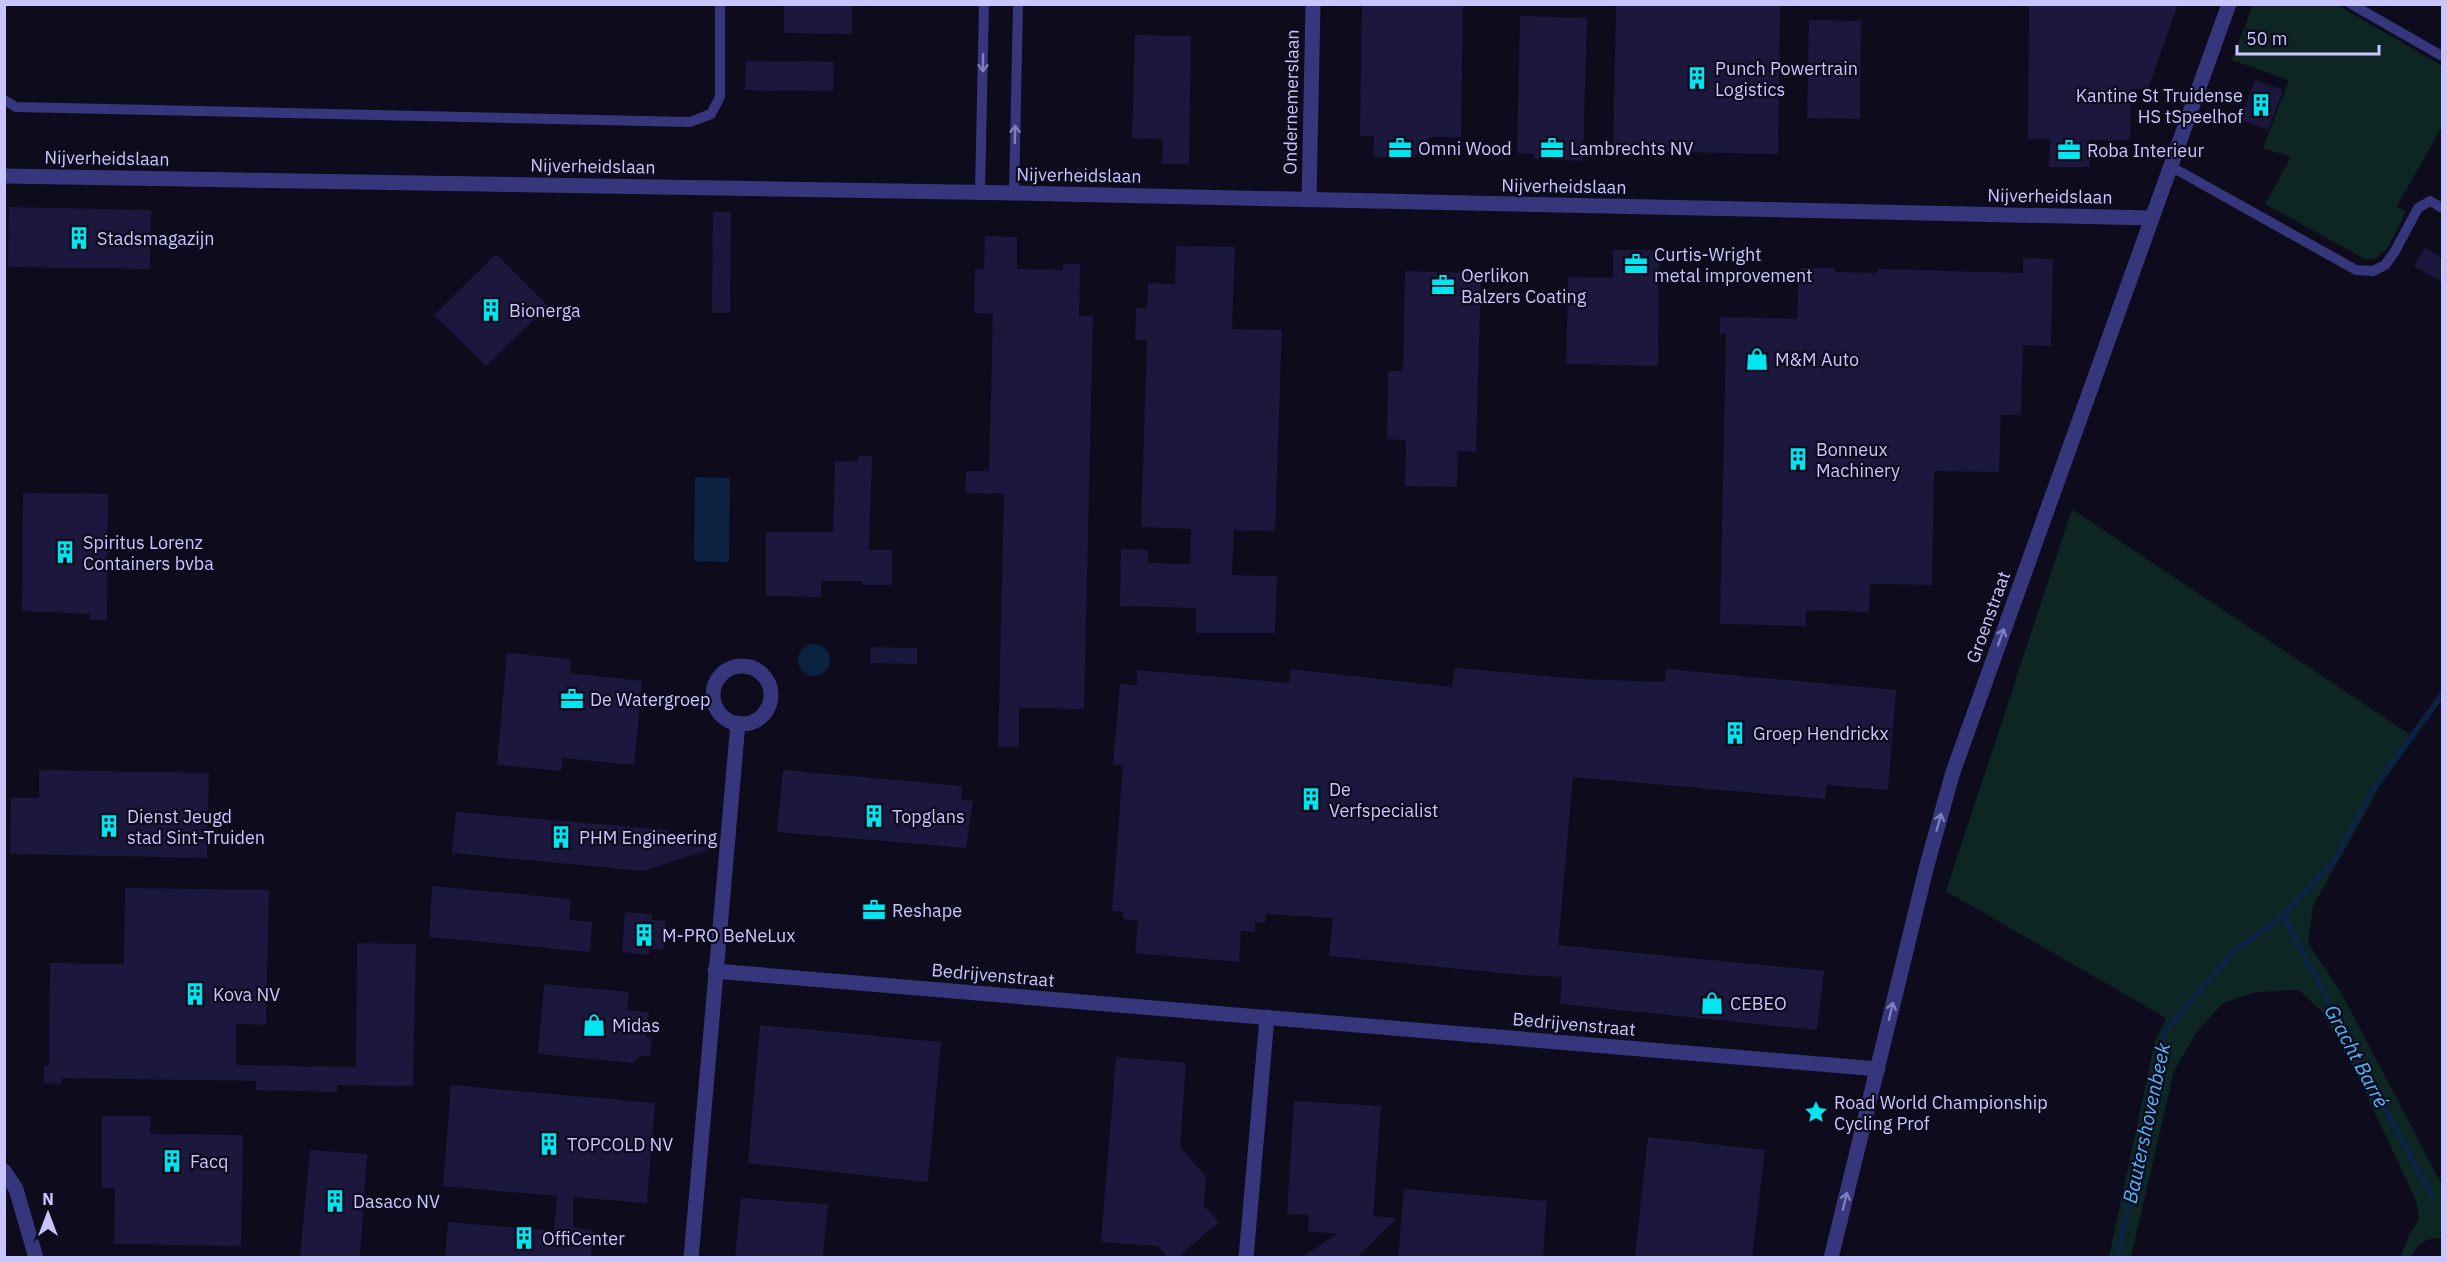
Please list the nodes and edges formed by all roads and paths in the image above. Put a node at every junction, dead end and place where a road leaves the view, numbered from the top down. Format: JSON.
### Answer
{"nodes":[{"id":1,"x":720,"y":4,"type":"edge"},
{"id":2,"x":984,"y":4,"type":"edge"},
{"id":3,"x":1018,"y":4,"type":"edge"},
{"id":4,"x":1313,"y":4,"type":"edge"},
{"id":5,"x":2229,"y":4,"type":"edge"},
{"id":6,"x":2351,"y":4,"type":"edge"},
{"id":7,"x":2442,"y":56,"type":"edge"},
{"id":8,"x":4,"y":100,"type":"edge"},
{"id":9,"x":2170,"y":166,"type":"junction"},
{"id":10,"x":4,"y":176,"type":"edge"},
{"id":11,"x":980,"y":192,"type":"junction"},
{"id":12,"x":1014,"y":193,"type":"junction"},
{"id":13,"x":1309,"y":200,"type":"junction"},
{"id":14,"x":2442,"y":208,"type":"edge"},
{"id":15,"x":2152,"y":218,"type":"junction"},
{"id":16,"x":738,"y":723,"type":"dead end"},
{"id":17,"x":715,"y":971,"type":"junction"},
{"id":18,"x":1267,"y":1017,"type":"junction"},
{"id":19,"x":1878,"y":1069,"type":"junction"},
{"id":20,"x":4,"y":1171,"type":"edge"},
{"id":21,"x":36,"y":1257,"type":"edge"},
{"id":22,"x":691,"y":1257,"type":"edge"},
{"id":23,"x":1246,"y":1257,"type":"edge"},
{"id":24,"x":1831,"y":1257,"type":"edge"}],
"edges":[{"from":1,"to":8,"type":"lane"},
{"from":2,"to":11,"type":"lane","one_way":true},
{"from":12,"to":3,"type":"lane","one_way":true},
{"from":4,"to":13,"type":"street","name":"Ondernemerslaan"},
{"from":5,"to":9,"type":"street","name":"Groenstraat"},
{"from":6,"to":7,"type":"lane"},
{"from":9,"to":14,"type":"lane"},
{"from":9,"to":15,"type":"street","name":"Groenstraat"},
{"from":10,"to":11,"type":"street","name":"Nijverheidslaan"},
{"from":11,"to":12,"type":"street","name":"Nijverheidslaan"},
{"from":12,"to":13,"type":"street","name":"Nijverheidslaan"},
{"from":13,"to":15,"type":"street","name":"Nijverheidslaan"},
{"from":19,"to":15,"type":"street","name":"Groenstraat","one_way":true},
{"from":16,"to":17,"type":"street"},
{"from":17,"to":18,"type":"street","name":"Bedrijvenstraat"},
{"from":17,"to":22,"type":"street"},
{"from":18,"to":19,"type":"street","name":"Bedrijvenstraat"},
{"from":18,"to":23,"type":"street"},
{"from":24,"to":19,"type":"street","name":"Groenstraat","one_way":true},
{"from":20,"to":21,"type":"street"}]}
